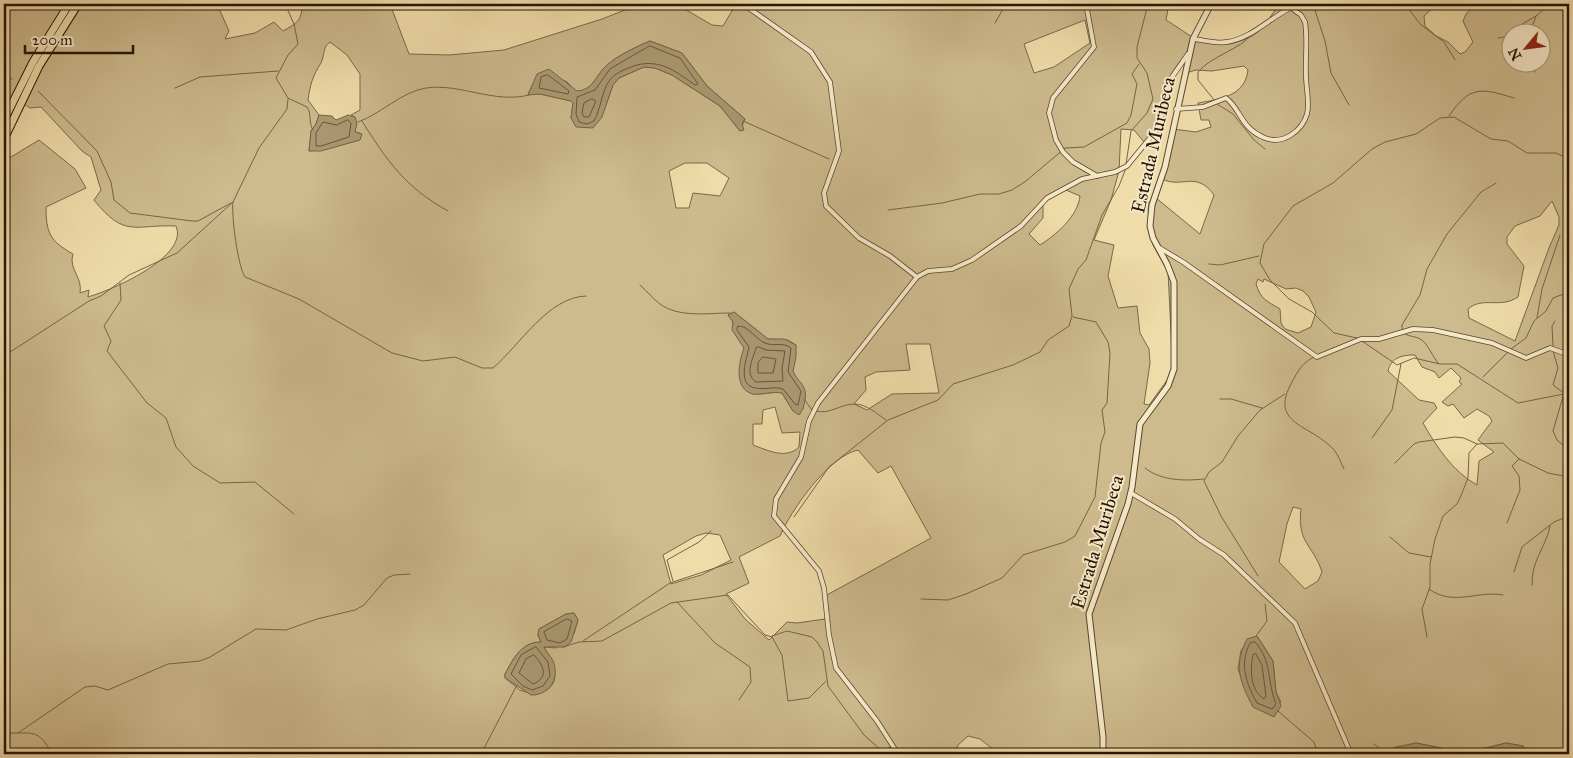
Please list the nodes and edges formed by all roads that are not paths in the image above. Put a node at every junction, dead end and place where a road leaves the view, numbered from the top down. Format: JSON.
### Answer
{"nodes":[{"id":1,"x":69,"y":4,"type":"edge"},
{"id":2,"x":78,"y":4,"type":"edge"},
{"id":3,"x":743,"y":4,"type":"edge"},
{"id":4,"x":1086,"y":4,"type":"edge"},
{"id":5,"x":1211,"y":4,"type":"edge"},
{"id":6,"x":1299,"y":4,"type":"edge"},
{"id":7,"x":1290,"y":7,"type":"junction"},
{"id":8,"x":1192,"y":39,"type":"junction"},
{"id":9,"x":1188,"y":54,"type":"junction"},
{"id":10,"x":1176,"y":109,"type":"junction"},
{"id":11,"x":4,"y":120,"type":"edge"},
{"id":12,"x":4,"y":139,"type":"edge"},
{"id":13,"x":1097,"y":176,"type":"junction"},
{"id":14,"x":1155,"y":245,"type":"junction"},
{"id":15,"x":917,"y":277,"type":"junction"},
{"id":16,"x":1569,"y":355,"type":"edge"},
{"id":17,"x":1130,"y":493,"type":"junction"},
{"id":18,"x":898,"y":754,"type":"edge"},
{"id":19,"x":1103,"y":754,"type":"edge"},
{"id":20,"x":1350,"y":754,"type":"edge"}],
"edges":[{"from":1,"to":11,"type":"highway"},
{"from":2,"to":12,"type":"highway"},
{"from":3,"to":15,"type":"street"},
{"from":4,"to":13,"type":"street"},
{"from":5,"to":8,"type":"street","name":"Estrada Muribeca"},
{"from":6,"to":7,"type":"street"},
{"from":7,"to":8,"type":"street"},
{"from":7,"to":10,"type":"street"},
{"from":8,"to":9,"type":"street","name":"Estrada Muribeca"},
{"from":9,"to":10,"type":"street","name":"Estrada Muribeca"},
{"from":9,"to":13,"type":"street"},
{"from":10,"to":14,"type":"street","name":"Estrada Muribeca"},
{"from":13,"to":15,"type":"street"},
{"from":14,"to":16,"type":"street"},
{"from":14,"to":17,"type":"street","name":"Estrada Muribeca"},
{"from":15,"to":18,"type":"street"},
{"from":17,"to":19,"type":"street","name":"Estrada Muribeca"},
{"from":17,"to":20,"type":"street"}]}
